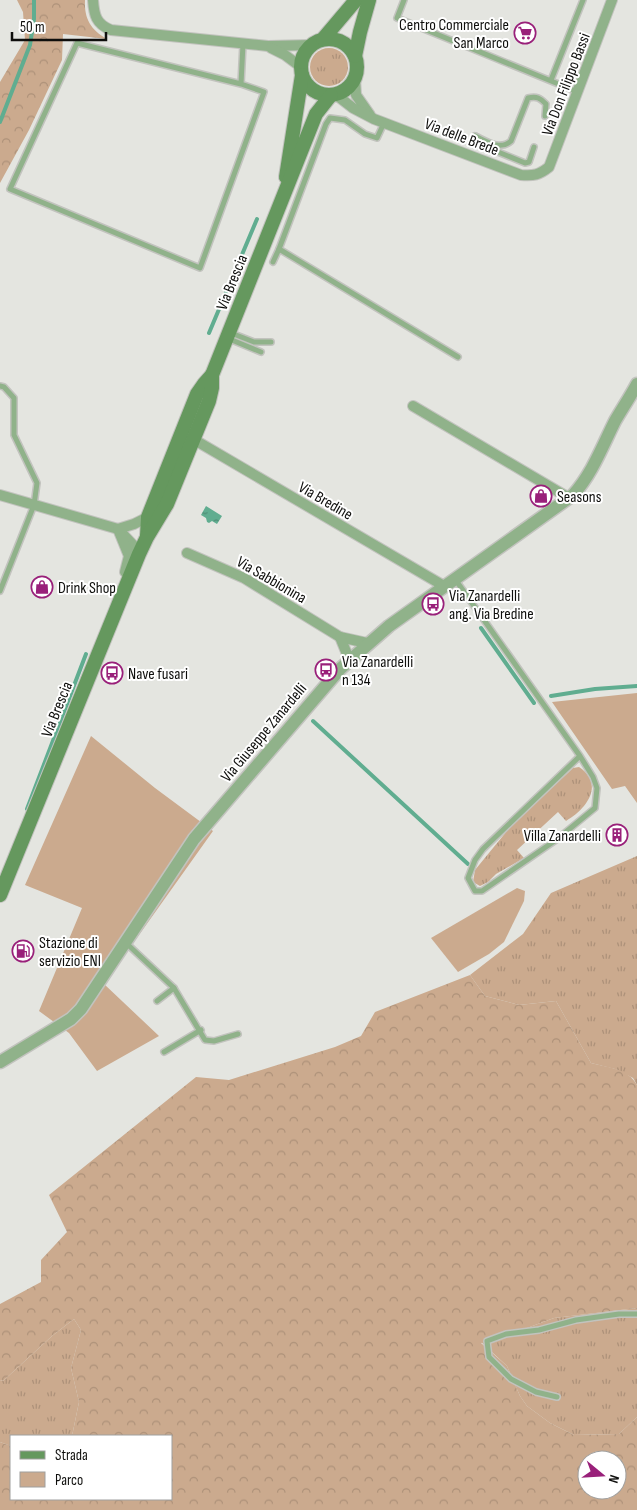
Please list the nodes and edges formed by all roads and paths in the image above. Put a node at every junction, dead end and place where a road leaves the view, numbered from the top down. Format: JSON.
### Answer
{"nodes":[{"id":1,"x":93,"y":0,"type":"edge"},
{"id":2,"x":356,"y":0,"type":"edge"},
{"id":3,"x":369,"y":0,"type":"edge"},
{"id":4,"x":404,"y":0,"type":"edge"},
{"id":5,"x":583,"y":0,"type":"edge"},
{"id":6,"x":612,"y":0,"type":"edge"},
{"id":7,"x":317,"y":42,"type":"junction"},
{"id":8,"x":243,"y":44,"type":"junction"},
{"id":9,"x":268,"y":46,"type":"junction"},
{"id":10,"x":355,"y":56,"type":"junction"},
{"id":11,"x":301,"y":71,"type":"junction"},
{"id":12,"x":355,"y":78,"type":"junction"},
{"id":13,"x":551,"y":80,"type":"junction"},
{"id":14,"x":241,"y":84,"type":"junction"},
{"id":15,"x":578,"y":92,"type":"junction"},
{"id":16,"x":333,"y":95,"type":"junction"},
{"id":17,"x":545,"y":116,"type":"dead end"},
{"id":18,"x":374,"y":119,"type":"junction"},
{"id":19,"x":384,"y":123,"type":"junction"},
{"id":20,"x":534,"y":147,"type":"dead end"},
{"id":21,"x":540,"y":175,"type":"joint"},
{"id":22,"x":282,"y":203,"type":"junction"},
{"id":23,"x":279,"y":248,"type":"junction"},
{"id":24,"x":273,"y":262,"type":"dead end"},
{"id":25,"x":229,"y":335,"type":"junction"},
{"id":26,"x":271,"y":342,"type":"dead end"},
{"id":27,"x":261,"y":352,"type":"dead end"},
{"id":28,"x":458,"y":357,"type":"dead end"},
{"id":29,"x":212,"y":376,"type":"junction"},
{"id":30,"x":637,"y":384,"type":"edge"},
{"id":31,"x":0,"y":386,"type":"edge"},
{"id":32,"x":413,"y":406,"type":"dead end"},
{"id":33,"x":193,"y":439,"type":"junction"},
{"id":34,"x":0,"y":495,"type":"edge"},
{"id":35,"x":569,"y":498,"type":"junction"},
{"id":36,"x":34,"y":505,"type":"junction"},
{"id":37,"x":148,"y":517,"type":"junction"},
{"id":38,"x":118,"y":529,"type":"junction"},
{"id":39,"x":146,"y":537,"type":"junction"},
{"id":40,"x":187,"y":553,"type":"dead end"},
{"id":41,"x":139,"y":554,"type":"junction"},
{"id":42,"x":449,"y":582,"type":"junction"},
{"id":43,"x":0,"y":591,"type":"edge"},
{"id":44,"x":340,"y":636,"type":"junction"},
{"id":45,"x":367,"y":643,"type":"junction"},
{"id":46,"x":350,"y":659,"type":"junction"},
{"id":47,"x":88,"y":677,"type":"junction"},
{"id":48,"x":580,"y":756,"type":"junction"},
{"id":49,"x":0,"y":895,"type":"edge"},
{"id":50,"x":125,"y":942,"type":"junction"},
{"id":51,"x":174,"y":988,"type":"junction"},
{"id":52,"x":157,"y":1001,"type":"dead end"},
{"id":53,"x":201,"y":1030,"type":"junction"},
{"id":54,"x":238,"y":1034,"type":"dead end"},
{"id":55,"x":164,"y":1052,"type":"dead end"},
{"id":56,"x":0,"y":1062,"type":"edge"},
{"id":57,"x":637,"y":1314,"type":"edge"},
{"id":58,"x":557,"y":1397,"type":"dead end"}],
"edges":[{"from":1,"to":8,"type":"street"},
{"from":2,"to":7,"type":"main road","name":"Via Brescia"},
{"from":3,"to":10,"type":"main road"},
{"from":4,"to":13,"type":"lane"},
{"from":5,"to":13,"type":"lane"},
{"from":6,"to":15,"type":"street","name":"Via Don Filippo Bassi"},
{"from":7,"to":9,"type":"street"},
{"from":7,"to":10,"type":"main road"},
{"from":7,"to":11,"type":"main road","name":"Via Brescia"},
{"from":8,"to":9,"type":"street"},
{"from":8,"to":14,"type":"lane"},
{"from":9,"to":11,"type":"street"},
{"from":10,"to":12,"type":"main road"},
{"from":11,"to":16,"type":"main road"},
{"from":11,"to":22,"type":"main road","name":"Via Brescia"},
{"from":12,"to":16,"type":"main road","name":"Via Brescia"},
{"from":12,"to":18,"type":"street"},
{"from":13,"to":15,"type":"lane"},
{"from":14,"to":14,"type":"lane"},
{"from":15,"to":21,"type":"street","name":"Via Don Filippo Bassi"},
{"from":16,"to":18,"type":"street","name":"Via delle Brede"},
{"from":16,"to":22,"type":"main road","name":"Via Brescia"},
{"from":17,"to":20,"type":"lane"},
{"from":18,"to":19,"type":"street","name":"Via delle Brede"},
{"from":19,"to":21,"type":"street","name":"Via delle Brede"},
{"from":19,"to":23,"type":"lane"},
{"from":22,"to":25,"type":"main road","name":"Via Brescia"},
{"from":23,"to":24,"type":"lane"},
{"from":23,"to":28,"type":"lane"},
{"from":25,"to":26,"type":"lane"},
{"from":25,"to":27,"type":"lane"},
{"from":25,"to":29,"type":"main road","name":"Via Brescia"},
{"from":29,"to":33,"type":"main road","name":"Via Brescia"},
{"from":29,"to":37,"type":"main road","name":"Via Brescia"},
{"from":30,"to":35,"type":"street","name":"Via Giuseppe Zanardelli"},
{"from":31,"to":36,"type":"lane"},
{"from":32,"to":35,"type":"street"},
{"from":33,"to":39,"type":"main road","name":"Via Brescia"},
{"from":33,"to":42,"type":"street","name":"Via Bredine"},
{"from":34,"to":36,"type":"street"},
{"from":35,"to":42,"type":"street","name":"Via Giuseppe Zanardelli"},
{"from":36,"to":38,"type":"street"},
{"from":36,"to":43,"type":"lane"},
{"from":37,"to":38,"type":"street"},
{"from":37,"to":39,"type":"main road","name":"Via Brescia"},
{"from":38,"to":41,"type":"street"},
{"from":38,"to":47,"type":"street"},
{"from":39,"to":41,"type":"main road","name":"Via Brescia"},
{"from":40,"to":44,"type":"street","name":"Via Sabbionina"},
{"from":41,"to":47,"type":"main road","name":"Via Brescia"},
{"from":42,"to":45,"type":"street","name":"Via Giuseppe Zanardelli"},
{"from":42,"to":48,"type":"lane"},
{"from":44,"to":45,"type":"street","name":"Via Sabbionina"},
{"from":44,"to":46,"type":"street"},
{"from":45,"to":46,"type":"street","name":"Via Giuseppe Zanardelli"},
{"from":46,"to":50,"type":"street","name":"Via Giuseppe Zanardelli"},
{"from":47,"to":49,"type":"main road","name":"Via Brescia"},
{"from":48,"to":48,"type":"lane"},
{"from":50,"to":51,"type":"lane"},
{"from":50,"to":56,"type":"street","name":"Via Giuseppe Zanardelli"},
{"from":51,"to":52,"type":"lane"},
{"from":51,"to":53,"type":"lane"},
{"from":53,"to":54,"type":"lane"},
{"from":53,"to":55,"type":"lane"},
{"from":57,"to":58,"type":"lane"}]}
